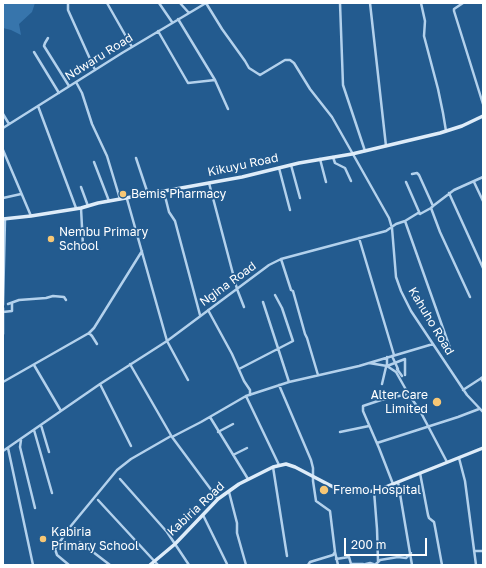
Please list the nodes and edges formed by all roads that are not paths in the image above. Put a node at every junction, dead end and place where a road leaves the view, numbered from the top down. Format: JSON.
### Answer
{"nodes":[{"id":1,"x":68,"y":3,"type":"edge"},
{"id":2,"x":107,"y":3,"type":"edge"},
{"id":3,"x":159,"y":3,"type":"edge"},
{"id":4,"x":180,"y":3,"type":"edge"},
{"id":5,"x":206,"y":3,"type":"edge"},
{"id":6,"x":340,"y":3,"type":"edge"},
{"id":7,"x":370,"y":3,"type":"edge"},
{"id":8,"x":421,"y":3,"type":"edge"},
{"id":9,"x":463,"y":3,"type":"edge"},
{"id":10,"x":189,"y":13,"type":"junction"},
{"id":11,"x":178,"y":19,"type":"junction"},
{"id":12,"x":172,"y":22,"type":"junction"},
{"id":13,"x":158,"y":31,"type":"junction"},
{"id":14,"x":48,"y":38,"type":"dead end"},
{"id":15,"x":132,"y":47,"type":"junction"},
{"id":16,"x":34,"y":52,"type":"dead end"},
{"id":17,"x":95,"y":70,"type":"junction"},
{"id":18,"x":215,"y":80,"type":"junction"},
{"id":19,"x":76,"y":82,"type":"junction"},
{"id":20,"x":69,"y":86,"type":"junction"},
{"id":21,"x":59,"y":93,"type":"junction"},
{"id":22,"x":483,"y":104,"type":"edge"},
{"id":23,"x":38,"y":106,"type":"junction"},
{"id":24,"x":228,"y":109,"type":"dead end"},
{"id":25,"x":3,"y":114,"type":"edge"},
{"id":26,"x":483,"y":116,"type":"edge"},
{"id":27,"x":9,"y":124,"type":"junction"},
{"id":28,"x":3,"y":128,"type":"edge"},
{"id":29,"x":446,"y":132,"type":"junction"},
{"id":30,"x":386,"y":146,"type":"junction"},
{"id":31,"x":3,"y":150,"type":"edge"},
{"id":32,"x":364,"y":151,"type":"junction"},
{"id":33,"x":352,"y":154,"type":"junction"},
{"id":34,"x":333,"y":157,"type":"junction"},
{"id":35,"x":136,"y":158,"type":"dead end"},
{"id":36,"x":320,"y":159,"type":"junction"},
{"id":37,"x":94,"y":162,"type":"dead end"},
{"id":38,"x":291,"y":165,"type":"junction"},
{"id":39,"x":279,"y":168,"type":"junction"},
{"id":40,"x":412,"y":174,"type":"dead end"},
{"id":41,"x":483,"y":177,"type":"edge"},
{"id":42,"x":351,"y":181,"type":"dead end"},
{"id":43,"x":326,"y":182,"type":"dead end"},
{"id":44,"x":406,"y":182,"type":"dead end"},
{"id":45,"x":474,"y":182,"type":"junction"},
{"id":46,"x":208,"y":183,"type":"junction"},
{"id":47,"x":81,"y":187,"type":"dead end"},
{"id":48,"x":164,"y":192,"type":"junction"},
{"id":49,"x":449,"y":193,"type":"junction"},
{"id":50,"x":21,"y":194,"type":"junction"},
{"id":51,"x":148,"y":194,"type":"junction"},
{"id":52,"x":3,"y":198,"type":"edge"},
{"id":53,"x":300,"y":198,"type":"dead end"},
{"id":54,"x":128,"y":199,"type":"junction"},
{"id":55,"x":120,"y":200,"type":"junction"},
{"id":56,"x":483,"y":201,"type":"edge"},
{"id":57,"x":109,"y":202,"type":"junction"},
{"id":58,"x":88,"y":206,"type":"junction"},
{"id":59,"x":432,"y":207,"type":"junction"},
{"id":60,"x":76,"y":208,"type":"junction"},
{"id":61,"x":81,"y":208,"type":"junction"},
{"id":62,"x":290,"y":210,"type":"dead end"},
{"id":63,"x":420,"y":214,"type":"junction"},
{"id":64,"x":30,"y":216,"type":"junction"},
{"id":65,"x":4,"y":219,"type":"edge"},
{"id":66,"x":404,"y":221,"type":"junction"},
{"id":67,"x":392,"y":228,"type":"junction"},
{"id":68,"x":4,"y":237,"type":"edge"},
{"id":69,"x":359,"y":238,"type":"junction"},
{"id":70,"x":83,"y":246,"type":"dead end"},
{"id":71,"x":142,"y":251,"type":"junction"},
{"id":72,"x":281,"y":259,"type":"junction"},
{"id":73,"x":3,"y":264,"type":"edge"},
{"id":74,"x":483,"y":268,"type":"edge"},
{"id":75,"x":237,"y":289,"type":"junction"},
{"id":76,"x":3,"y":290,"type":"edge"},
{"id":77,"x":275,"y":295,"type":"dead end"},
{"id":78,"x":470,"y":298,"type":"dead end"},
{"id":79,"x":66,"y":300,"type":"dead end"},
{"id":80,"x":262,"y":302,"type":"dead end"},
{"id":81,"x":12,"y":303,"type":"junction"},
{"id":82,"x":8,"y":304,"type":"dead end"},
{"id":83,"x":3,"y":306,"type":"edge"},
{"id":84,"x":244,"y":307,"type":"dead end"},
{"id":85,"x":208,"y":310,"type":"junction"},
{"id":86,"x":3,"y":312,"type":"edge"},
{"id":87,"x":200,"y":315,"type":"junction"},
{"id":88,"x":89,"y":333,"type":"junction"},
{"id":89,"x":3,"y":334,"type":"edge"},
{"id":90,"x":167,"y":340,"type":"junction"},
{"id":91,"x":97,"y":344,"type":"dead end"},
{"id":92,"x":433,"y":344,"type":"junction"},
{"id":93,"x":450,"y":348,"type":"dead end"},
{"id":94,"x":278,"y":349,"type":"junction"},
{"id":95,"x":393,"y":356,"type":"junction"},
{"id":96,"x":387,"y":358,"type":"junction"},
{"id":97,"x":368,"y":363,"type":"junction"},
{"id":98,"x":395,"y":363,"type":"junction"},
{"id":99,"x":130,"y":364,"type":"junction"},
{"id":100,"x":34,"y":365,"type":"junction"},
{"id":101,"x":387,"y":366,"type":"junction"},
{"id":102,"x":239,"y":369,"type":"junction"},
{"id":103,"x":398,"y":369,"type":"junction"},
{"id":104,"x":393,"y":371,"type":"junction"},
{"id":105,"x":318,"y":375,"type":"junction"},
{"id":106,"x":482,"y":378,"type":"edge"},
{"id":107,"x":188,"y":380,"type":"dead end"},
{"id":108,"x":3,"y":382,"type":"edge"},
{"id":109,"x":289,"y":382,"type":"junction"},
{"id":110,"x":483,"y":382,"type":"edge"},
{"id":111,"x":100,"y":384,"type":"junction"},
{"id":112,"x":382,"y":384,"type":"dead end"},
{"id":113,"x":279,"y":385,"type":"junction"},
{"id":114,"x":463,"y":390,"type":"junction"},
{"id":115,"x":408,"y":394,"type":"junction"},
{"id":116,"x":250,"y":395,"type":"junction"},
{"id":117,"x":246,"y":396,"type":"junction"},
{"id":118,"x":479,"y":408,"type":"junction"},
{"id":119,"x":61,"y":411,"type":"junction"},
{"id":120,"x":483,"y":412,"type":"edge"},
{"id":121,"x":210,"y":416,"type":"junction"},
{"id":122,"x":233,"y":424,"type":"dead end"},
{"id":123,"x":41,"y":425,"type":"junction"},
{"id":124,"x":369,"y":426,"type":"junction"},
{"id":125,"x":427,"y":427,"type":"junction"},
{"id":126,"x":34,"y":430,"type":"junction"},
{"id":127,"x":218,"y":432,"type":"junction"},
{"id":128,"x":340,"y":432,"type":"dead end"},
{"id":129,"x":172,"y":436,"type":"junction"},
{"id":130,"x":21,"y":439,"type":"junction"},
{"id":131,"x":377,"y":443,"type":"junction"},
{"id":132,"x":131,"y":446,"type":"dead end"},
{"id":133,"x":8,"y":448,"type":"junction"},
{"id":134,"x":247,"y":448,"type":"dead end"},
{"id":135,"x":483,"y":448,"type":"edge"},
{"id":136,"x":3,"y":451,"type":"edge"},
{"id":137,"x":49,"y":452,"type":"dead end"},
{"id":138,"x":233,"y":455,"type":"junction"},
{"id":139,"x":459,"y":457,"type":"junction"},
{"id":140,"x":447,"y":462,"type":"junction"},
{"id":141,"x":279,"y":465,"type":"junction"},
{"id":142,"x":273,"y":467,"type":"junction"},
{"id":143,"x":420,"y":473,"type":"junction"},
{"id":144,"x":313,"y":476,"type":"junction"},
{"id":145,"x":120,"y":479,"type":"dead end"},
{"id":146,"x":248,"y":479,"type":"junction"},
{"id":147,"x":398,"y":482,"type":"junction"},
{"id":148,"x":393,"y":484,"type":"junction"},
{"id":149,"x":229,"y":491,"type":"junction"},
{"id":150,"x":374,"y":491,"type":"junction"},
{"id":151,"x":52,"y":493,"type":"dead end"},
{"id":152,"x":218,"y":499,"type":"junction"},
{"id":153,"x":98,"y":500,"type":"dead end"},
{"id":154,"x":35,"y":508,"type":"dead end"},
{"id":155,"x":203,"y":515,"type":"junction"},
{"id":156,"x":80,"y":542,"type":"dead end"},
{"id":157,"x":175,"y":544,"type":"junction"},
{"id":158,"x":474,"y":551,"type":"junction"},
{"id":159,"x":483,"y":551,"type":"edge"},
{"id":160,"x":334,"y":552,"type":"junction"},
{"id":161,"x":410,"y":553,"type":"junction"},
{"id":162,"x":287,"y":556,"type":"dead end"},
{"id":163,"x":336,"y":559,"type":"junction"},
{"id":164,"x":155,"y":561,"type":"junction"},
{"id":165,"x":378,"y":561,"type":"junction"},
{"id":166,"x":228,"y":564,"type":"edge"},
{"id":167,"x":363,"y":564,"type":"edge"},
{"id":168,"x":33,"y":565,"type":"edge"},
{"id":169,"x":69,"y":565,"type":"edge"},
{"id":170,"x":110,"y":565,"type":"edge"},
{"id":171,"x":150,"y":565,"type":"edge"},
{"id":172,"x":158,"y":565,"type":"edge"},
{"id":173,"x":189,"y":565,"type":"edge"},
{"id":174,"x":246,"y":565,"type":"edge"},
{"id":175,"x":308,"y":565,"type":"edge"},
{"id":176,"x":338,"y":565,"type":"edge"},
{"id":177,"x":376,"y":565,"type":"edge"},
{"id":178,"x":412,"y":565,"type":"edge"},
{"id":179,"x":442,"y":565,"type":"edge"},
{"id":180,"x":476,"y":565,"type":"edge"}],
"edges":[{"from":1,"to":17,"type":"street"},
{"from":2,"to":15,"type":"street"},
{"from":3,"to":12,"type":"street"},
{"from":4,"to":10,"type":"street"},
{"from":5,"to":10,"type":"street","name":"Ndwaru Road"},
{"from":5,"to":33,"type":"street"},
{"from":6,"to":32,"type":"street"},
{"from":7,"to":30,"type":"street"},
{"from":8,"to":29,"type":"street"},
{"from":9,"to":22,"type":"street"},
{"from":10,"to":11,"type":"street","name":"Ndwaru Road"},
{"from":11,"to":12,"type":"street","name":"Ndwaru Road"},
{"from":11,"to":18,"type":"street"},
{"from":12,"to":13,"type":"street","name":"Ndwaru Road"},
{"from":13,"to":15,"type":"street","name":"Ndwaru Road"},
{"from":13,"to":18,"type":"street"},
{"from":14,"to":20,"type":"street"},
{"from":15,"to":17,"type":"street","name":"Ndwaru Road"},
{"from":16,"to":21,"type":"street"},
{"from":17,"to":19,"type":"street","name":"Ndwaru Road"},
{"from":18,"to":24,"type":"street"},
{"from":19,"to":20,"type":"street","name":"Ndwaru Road"},
{"from":19,"to":55,"type":"street"},
{"from":20,"to":21,"type":"street","name":"Ndwaru Road"},
{"from":21,"to":23,"type":"street","name":"Ndwaru Road"},
{"from":23,"to":27,"type":"street","name":"Ndwaru Road"},
{"from":23,"to":60,"type":"street"},
{"from":25,"to":27,"type":"street"},
{"from":26,"to":29,"type":"main road","name":"Kikuyu Road"},
{"from":27,"to":28,"type":"street","name":"Ndwaru Road"},
{"from":29,"to":30,"type":"main road","name":"Kikuyu Road"},
{"from":30,"to":32,"type":"main road","name":"Kikuyu Road"},
{"from":31,"to":50,"type":"street"},
{"from":32,"to":33,"type":"main road","name":"Kikuyu Road"},
{"from":33,"to":34,"type":"main road","name":"Kikuyu Road"},
{"from":33,"to":67,"type":"street"},
{"from":34,"to":36,"type":"main road","name":"Kikuyu Road"},
{"from":34,"to":42,"type":"street"},
{"from":35,"to":51,"type":"street"},
{"from":36,"to":38,"type":"main road","name":"Kikuyu Road"},
{"from":36,"to":43,"type":"street"},
{"from":37,"to":57,"type":"street"},
{"from":38,"to":39,"type":"main road","name":"Kikuyu Road"},
{"from":38,"to":53,"type":"street"},
{"from":39,"to":46,"type":"main road","name":"Kikuyu Road"},
{"from":39,"to":62,"type":"street"},
{"from":40,"to":59,"type":"street"},
{"from":41,"to":45,"type":"street","name":"Ngina Road"},
{"from":44,"to":63,"type":"street"},
{"from":45,"to":49,"type":"street","name":"Ngina Road"},
{"from":45,"to":56,"type":"street"},
{"from":46,"to":48,"type":"main road","name":"Kikuyu Road"},
{"from":46,"to":75,"type":"street"},
{"from":47,"to":58,"type":"street"},
{"from":48,"to":51,"type":"main road","name":"Kikuyu Road"},
{"from":48,"to":87,"type":"street"},
{"from":49,"to":59,"type":"street","name":"Ngina Road"},
{"from":49,"to":74,"type":"street"},
{"from":50,"to":52,"type":"street"},
{"from":50,"to":64,"type":"street"},
{"from":51,"to":54,"type":"main road","name":"Kikuyu Road"},
{"from":54,"to":55,"type":"main road","name":"Kikuyu Road"},
{"from":54,"to":71,"type":"street"},
{"from":55,"to":57,"type":"main road","name":"Kikuyu Road"},
{"from":57,"to":58,"type":"main road","name":"Kikuyu Road"},
{"from":58,"to":61,"type":"main road","name":"Kikuyu Road"},
{"from":59,"to":63,"type":"street","name":"Ngina Road"},
{"from":59,"to":78,"type":"street"},
{"from":60,"to":61,"type":"main road","name":"Kikuyu Road"},
{"from":60,"to":64,"type":"main road","name":"Kikuyu Road"},
{"from":61,"to":70,"type":"street"},
{"from":63,"to":66,"type":"street","name":"Ngina Road"},
{"from":64,"to":65,"type":"main road","name":"Kikuyu Road"},
{"from":65,"to":68,"type":"street"},
{"from":66,"to":67,"type":"street","name":"Ngina Road"},
{"from":66,"to":93,"type":"street"},
{"from":67,"to":69,"type":"street","name":"Ngina Road"},
{"from":67,"to":92,"type":"street","name":"Kahuho Road"},
{"from":68,"to":73,"type":"street"},
{"from":69,"to":72,"type":"street","name":"Ngina Road"},
{"from":69,"to":95,"type":"street"},
{"from":71,"to":88,"type":"street"},
{"from":71,"to":90,"type":"street"},
{"from":72,"to":75,"type":"street","name":"Ngina Road"},
{"from":72,"to":105,"type":"street"},
{"from":73,"to":76,"type":"street"},
{"from":75,"to":84,"type":"street"},
{"from":75,"to":85,"type":"street","name":"Ngina Road"},
{"from":76,"to":83,"type":"street"},
{"from":77,"to":94,"type":"street"},
{"from":79,"to":81,"type":"street"},
{"from":80,"to":94,"type":"street"},
{"from":81,"to":82,"type":"street"},
{"from":81,"to":86,"type":"street"},
{"from":83,"to":86,"type":"street"},
{"from":85,"to":87,"type":"street","name":"Ngina Road"},
{"from":85,"to":102,"type":"street"},
{"from":86,"to":89,"type":"street"},
{"from":87,"to":90,"type":"street","name":"Ngina Road"},
{"from":88,"to":91,"type":"street"},
{"from":88,"to":100,"type":"street"},
{"from":90,"to":99,"type":"street","name":"Ngina Road"},
{"from":90,"to":107,"type":"street"},
{"from":92,"to":95,"type":"street"},
{"from":92,"to":114,"type":"street","name":"Kahuho Road"},
{"from":94,"to":102,"type":"street"},
{"from":94,"to":109,"type":"street"},
{"from":95,"to":96,"type":"street"},
{"from":95,"to":98,"type":"street"},
{"from":96,"to":97,"type":"street"},
{"from":96,"to":101,"type":"street"},
{"from":97,"to":101,"type":"street"},
{"from":97,"to":105,"type":"street"},
{"from":98,"to":101,"type":"street"},
{"from":98,"to":103,"type":"street"},
{"from":98,"to":103,"type":"street"},
{"from":99,"to":111,"type":"street","name":"Ngina Road"},
{"from":99,"to":129,"type":"street"},
{"from":100,"to":108,"type":"street"},
{"from":100,"to":119,"type":"street"},
{"from":101,"to":104,"type":"street"},
{"from":101,"to":112,"type":"street"},
{"from":102,"to":116,"type":"street"},
{"from":103,"to":104,"type":"street"},
{"from":104,"to":115,"type":"street"},
{"from":105,"to":109,"type":"street"},
{"from":106,"to":110,"type":"street"},
{"from":106,"to":114,"type":"street"},
{"from":109,"to":113,"type":"street"},
{"from":111,"to":119,"type":"street","name":"Ngina Road"},
{"from":111,"to":132,"type":"street"},
{"from":113,"to":116,"type":"street"},
{"from":113,"to":144,"type":"street"},
{"from":114,"to":118,"type":"street","name":"Kahuho Road"},
{"from":115,"to":124,"type":"street"},
{"from":115,"to":125,"type":"street"},
{"from":116,"to":117,"type":"street"},
{"from":117,"to":121,"type":"street"},
{"from":117,"to":141,"type":"street"},
{"from":118,"to":120,"type":"street","name":"Kahuho Road"},
{"from":118,"to":125,"type":"street"},
{"from":119,"to":123,"type":"street","name":"Ngina Road"},
{"from":121,"to":127,"type":"street"},
{"from":121,"to":129,"type":"street"},
{"from":122,"to":127,"type":"street"},
{"from":123,"to":126,"type":"street","name":"Ngina Road"},
{"from":123,"to":137,"type":"street"},
{"from":124,"to":128,"type":"street"},
{"from":124,"to":131,"type":"street"},
{"from":125,"to":131,"type":"street"},
{"from":125,"to":140,"type":"street"},
{"from":126,"to":130,"type":"street","name":"Ngina Road"},
{"from":126,"to":151,"type":"street"},
{"from":127,"to":138,"type":"street"},
{"from":129,"to":152,"type":"street"},
{"from":129,"to":169,"type":"street"},
{"from":130,"to":133,"type":"street","name":"Ngina Road"},
{"from":130,"to":154,"type":"street"},
{"from":131,"to":148,"type":"street"},
{"from":133,"to":136,"type":"street","name":"Ngina Road"},
{"from":133,"to":168,"type":"street"},
{"from":134,"to":138,"type":"street"},
{"from":135,"to":139,"type":"main road","name":"Kabiria Road"},
{"from":138,"to":146,"type":"street"},
{"from":139,"to":140,"type":"main road","name":"Kabiria Road"},
{"from":139,"to":158,"type":"street"},
{"from":140,"to":143,"type":"main road","name":"Kabiria Road"},
{"from":141,"to":142,"type":"main road","name":"Kabiria Road"},
{"from":141,"to":144,"type":"main road","name":"Kabiria Road"},
{"from":142,"to":146,"type":"main road","name":"Kabiria Road"},
{"from":142,"to":162,"type":"street"},
{"from":143,"to":147,"type":"main road","name":"Kabiria Road"},
{"from":143,"to":179,"type":"street"},
{"from":144,"to":150,"type":"main road","name":"Kabiria Road"},
{"from":144,"to":160,"type":"street"},
{"from":145,"to":157,"type":"street"},
{"from":146,"to":149,"type":"main road","name":"Kabiria Road"},
{"from":147,"to":148,"type":"main road","name":"Kabiria Road"},
{"from":147,"to":161,"type":"street"},
{"from":148,"to":150,"type":"main road","name":"Kabiria Road"},
{"from":149,"to":152,"type":"main road","name":"Kabiria Road"},
{"from":149,"to":174,"type":"street"},
{"from":150,"to":165,"type":"street"},
{"from":152,"to":155,"type":"main road","name":"Kabiria Road"},
{"from":153,"to":164,"type":"street"},
{"from":155,"to":157,"type":"main road","name":"Kabiria Road"},
{"from":155,"to":166,"type":"street"},
{"from":156,"to":170,"type":"street"},
{"from":157,"to":164,"type":"main road","name":"Kabiria Road"},
{"from":157,"to":173,"type":"street"},
{"from":158,"to":159,"type":"street"},
{"from":158,"to":180,"type":"street"},
{"from":160,"to":163,"type":"street"},
{"from":160,"to":175,"type":"street"},
{"from":161,"to":165,"type":"street"},
{"from":161,"to":178,"type":"street"},
{"from":163,"to":167,"type":"street"},
{"from":163,"to":176,"type":"street"},
{"from":164,"to":171,"type":"main road","name":"Kabiria Road"},
{"from":164,"to":172,"type":"street"},
{"from":165,"to":177,"type":"street"},
{"from":167,"to":177,"type":"street"}]}
